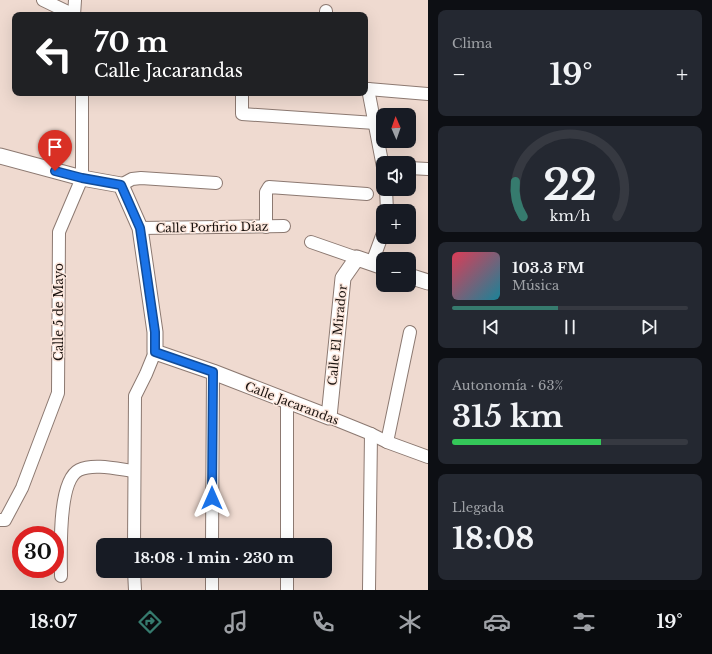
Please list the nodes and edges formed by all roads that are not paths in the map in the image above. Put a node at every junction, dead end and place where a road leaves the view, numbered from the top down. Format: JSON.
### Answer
{"nodes":[{"id":1,"x":43,"y":0,"type":"edge"},
{"id":2,"x":75,"y":0,"type":"edge"},
{"id":3,"x":68,"y":12,"type":"edge"},
{"id":4,"x":74,"y":12,"type":"edge"},
{"id":5,"x":368,"y":89,"type":"edge"},
{"id":6,"x":428,"y":94,"type":"edge"},
{"id":7,"x":82,"y":96,"type":"edge"},
{"id":8,"x":242,"y":96,"type":"edge"},
{"id":9,"x":368,"y":96,"type":"edge"},
{"id":10,"x":374,"y":123,"type":"junction"},
{"id":11,"x":0,"y":156,"type":"edge"},
{"id":12,"x":381,"y":156,"type":"edge"},
{"id":13,"x":416,"y":168,"type":"edge"},
{"id":14,"x":428,"y":169,"type":"edge"},
{"id":15,"x":82,"y":178,"type":"junction"},
{"id":16,"x":216,"y":183,"type":"dead end"},
{"id":17,"x":121,"y":185,"type":"junction"},
{"id":18,"x":367,"y":194,"type":"dead end"},
{"id":19,"x":266,"y":226,"type":"junction"},
{"id":20,"x":284,"y":226,"type":"dead end"},
{"id":21,"x":140,"y":228,"type":"junction"},
{"id":22,"x":311,"y":242,"type":"dead end"},
{"id":23,"x":357,"y":258,"type":"junction"},
{"id":24,"x":376,"y":264,"type":"edge"},
{"id":25,"x":416,"y":278,"type":"edge"},
{"id":26,"x":428,"y":282,"type":"edge"},
{"id":27,"x":410,"y":332,"type":"dead end"},
{"id":28,"x":155,"y":352,"type":"junction"},
{"id":29,"x":213,"y":372,"type":"junction"},
{"id":30,"x":287,"y":400,"type":"junction"},
{"id":31,"x":329,"y":417,"type":"junction"},
{"id":32,"x":371,"y":434,"type":"junction"},
{"id":33,"x":387,"y":442,"type":"junction"},
{"id":34,"x":428,"y":457,"type":"edge"},
{"id":35,"x":134,"y":471,"type":"junction"},
{"id":36,"x":0,"y":520,"type":"edge"},
{"id":37,"x":62,"y":526,"type":"edge"},
{"id":38,"x":134,"y":538,"type":"edge"},
{"id":39,"x":212,"y":538,"type":"edge"},
{"id":40,"x":287,"y":538,"type":"edge"},
{"id":41,"x":134,"y":578,"type":"edge"},
{"id":42,"x":212,"y":578,"type":"edge"},
{"id":43,"x":287,"y":578,"type":"edge"},
{"id":44,"x":135,"y":590,"type":"edge"},
{"id":45,"x":212,"y":590,"type":"edge"},
{"id":46,"x":287,"y":590,"type":"edge"},
{"id":47,"x":370,"y":590,"type":"edge"}],
"edges":[{"from":1,"to":3,"type":"street"},
{"from":2,"to":4,"type":"street"},
{"from":5,"to":6,"type":"street"},
{"from":7,"to":15,"type":"street","name":"Calle 5 de Mayo"},
{"from":8,"to":10,"type":"street"},
{"from":9,"to":10,"type":"street"},
{"from":10,"to":12,"type":"street"},
{"from":11,"to":15,"type":"street"},
{"from":13,"to":14,"type":"street"},
{"from":15,"to":17,"type":"street"},
{"from":15,"to":36,"type":"street","name":"Calle 5 de Mayo"},
{"from":16,"to":17,"type":"street"},
{"from":17,"to":21,"type":"street"},
{"from":18,"to":19,"type":"street"},
{"from":19,"to":20,"type":"street","name":"Calle Porfirio Díaz"},
{"from":19,"to":21,"type":"street","name":"Calle Porfirio Díaz"},
{"from":21,"to":28,"type":"street"},
{"from":22,"to":23,"type":"street"},
{"from":23,"to":24,"type":"street"},
{"from":23,"to":31,"type":"street","name":"Calle El Mirador"},
{"from":25,"to":26,"type":"street"},
{"from":27,"to":33,"type":"street"},
{"from":28,"to":29,"type":"street","name":"Calle Jacarandas"},
{"from":28,"to":35,"type":"street"},
{"from":29,"to":30,"type":"street","name":"Calle Jacarandas"},
{"from":29,"to":39,"type":"street"},
{"from":30,"to":31,"type":"street","name":"Calle Jacarandas"},
{"from":30,"to":40,"type":"street"},
{"from":31,"to":32,"type":"street","name":"Calle Jacarandas"},
{"from":32,"to":33,"type":"street","name":"Calle Jacarandas"},
{"from":32,"to":47,"type":"street"},
{"from":33,"to":34,"type":"street","name":"Calle Jacarandas"},
{"from":35,"to":37,"type":"street"},
{"from":35,"to":38,"type":"street"},
{"from":41,"to":44,"type":"street"},
{"from":42,"to":45,"type":"street"},
{"from":43,"to":46,"type":"street"}]}
